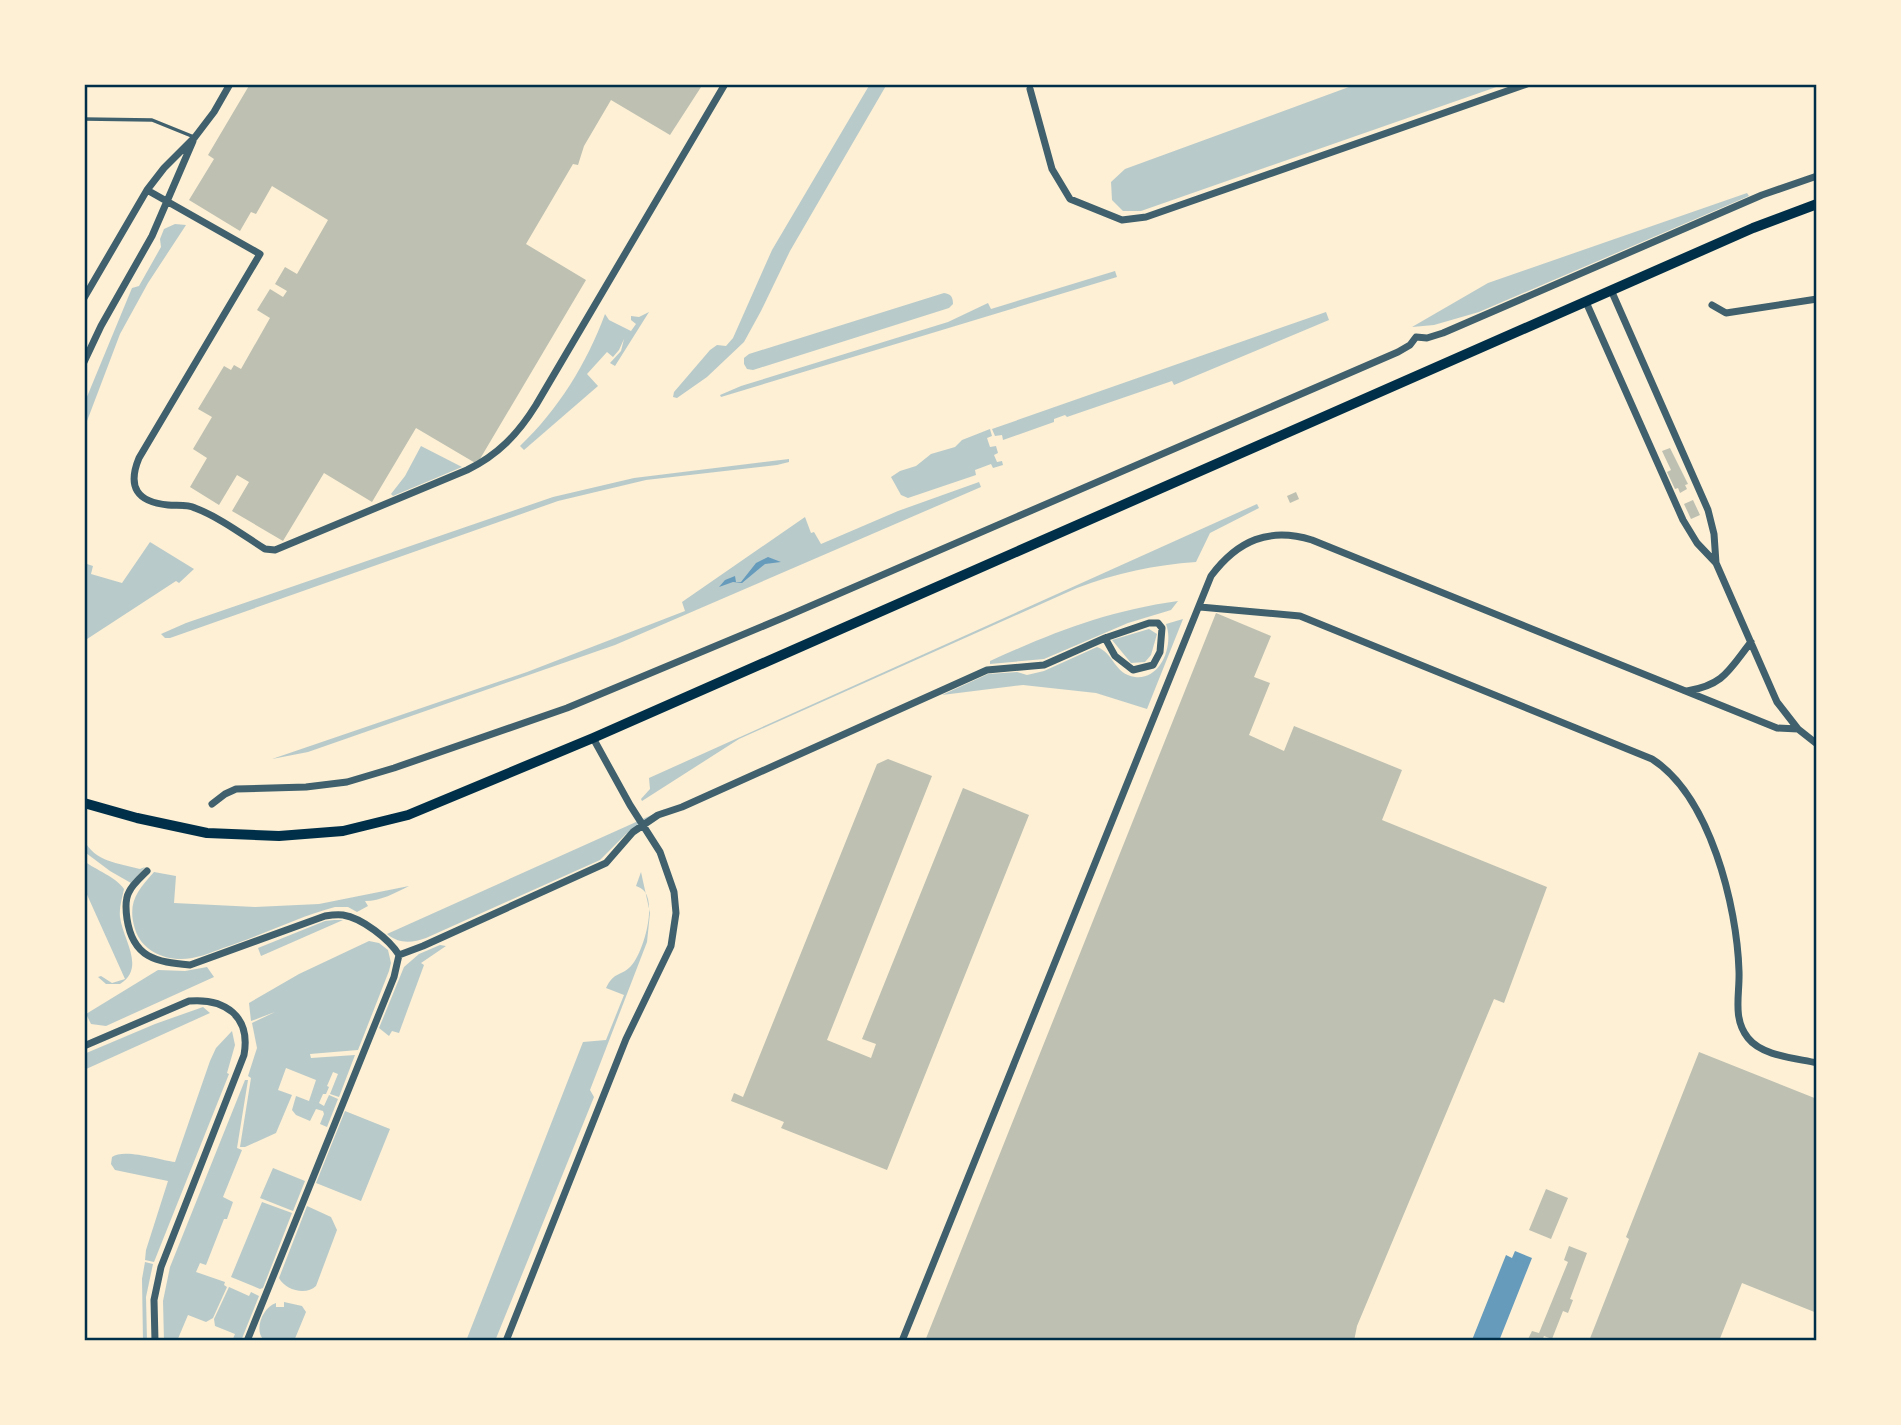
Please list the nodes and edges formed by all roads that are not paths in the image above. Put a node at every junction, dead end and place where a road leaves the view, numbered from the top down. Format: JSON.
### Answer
{"nodes":[{"id":1,"x":230,"y":84,"type":"edge"},
{"id":2,"x":724,"y":84,"type":"edge"},
{"id":3,"x":1527,"y":84,"type":"edge"},
{"id":4,"x":1030,"y":89,"type":"dead end"},
{"id":5,"x":84,"y":119,"type":"edge"},
{"id":6,"x":195,"y":137,"type":"junction"},
{"id":7,"x":1817,"y":176,"type":"edge"},
{"id":8,"x":148,"y":190,"type":"junction"},
{"id":9,"x":167,"y":201,"type":"junction"},
{"id":10,"x":1817,"y":204,"type":"edge"},
{"id":11,"x":1611,"y":290,"type":"junction"},
{"id":12,"x":84,"y":298,"type":"edge"},
{"id":13,"x":1817,"y":299,"type":"edge"},
{"id":14,"x":1586,"y":302,"type":"junction"},
{"id":15,"x":1712,"y":305,"type":"dead end"},
{"id":16,"x":84,"y":362,"type":"edge"},
{"id":17,"x":1716,"y":564,"type":"junction"},
{"id":18,"x":1200,"y":607,"type":"junction"},
{"id":19,"x":1105,"y":639,"type":"junction"},
{"id":20,"x":1751,"y":642,"type":"junction"},
{"id":21,"x":1686,"y":691,"type":"junction"},
{"id":22,"x":1798,"y":729,"type":"junction"},
{"id":23,"x":593,"y":738,"type":"junction"},
{"id":24,"x":1817,"y":744,"type":"edge"},
{"id":25,"x":84,"y":803,"type":"edge"},
{"id":26,"x":212,"y":804,"type":"dead end"},
{"id":27,"x":147,"y":871,"type":"dead end"},
{"id":28,"x":399,"y":955,"type":"junction"},
{"id":29,"x":84,"y":1046,"type":"edge"},
{"id":30,"x":1817,"y":1063,"type":"edge"},
{"id":31,"x":155,"y":1341,"type":"edge"},
{"id":32,"x":247,"y":1341,"type":"edge"},
{"id":33,"x":506,"y":1341,"type":"edge"},
{"id":34,"x":902,"y":1341,"type":"edge"}],
"edges":[{"from":1,"to":6,"type":"street"},
{"from":2,"to":9,"type":"street"},
{"from":3,"to":4,"type":"street"},
{"from":5,"to":6,"type":"lane"},
{"from":6,"to":8,"type":"street"},
{"from":6,"to":9,"type":"street"},
{"from":7,"to":26,"type":"street"},
{"from":8,"to":9,"type":"street"},
{"from":8,"to":12,"type":"street"},
{"from":9,"to":16,"type":"street"},
{"from":10,"to":11,"type":"main road"},
{"from":11,"to":14,"type":"main road"},
{"from":11,"to":17,"type":"street"},
{"from":13,"to":15,"type":"street"},
{"from":14,"to":17,"type":"street"},
{"from":14,"to":23,"type":"main road"},
{"from":17,"to":20,"type":"street"},
{"from":18,"to":21,"type":"street"},
{"from":18,"to":30,"type":"street"},
{"from":18,"to":34,"type":"street"},
{"from":19,"to":19,"type":"street"},
{"from":19,"to":28,"type":"street"},
{"from":20,"to":21,"type":"street"},
{"from":20,"to":22,"type":"street"},
{"from":21,"to":22,"type":"street"},
{"from":22,"to":24,"type":"street"},
{"from":23,"to":25,"type":"main road"},
{"from":23,"to":33,"type":"street"},
{"from":27,"to":28,"type":"street"},
{"from":28,"to":32,"type":"street"},
{"from":29,"to":31,"type":"street"}]}
